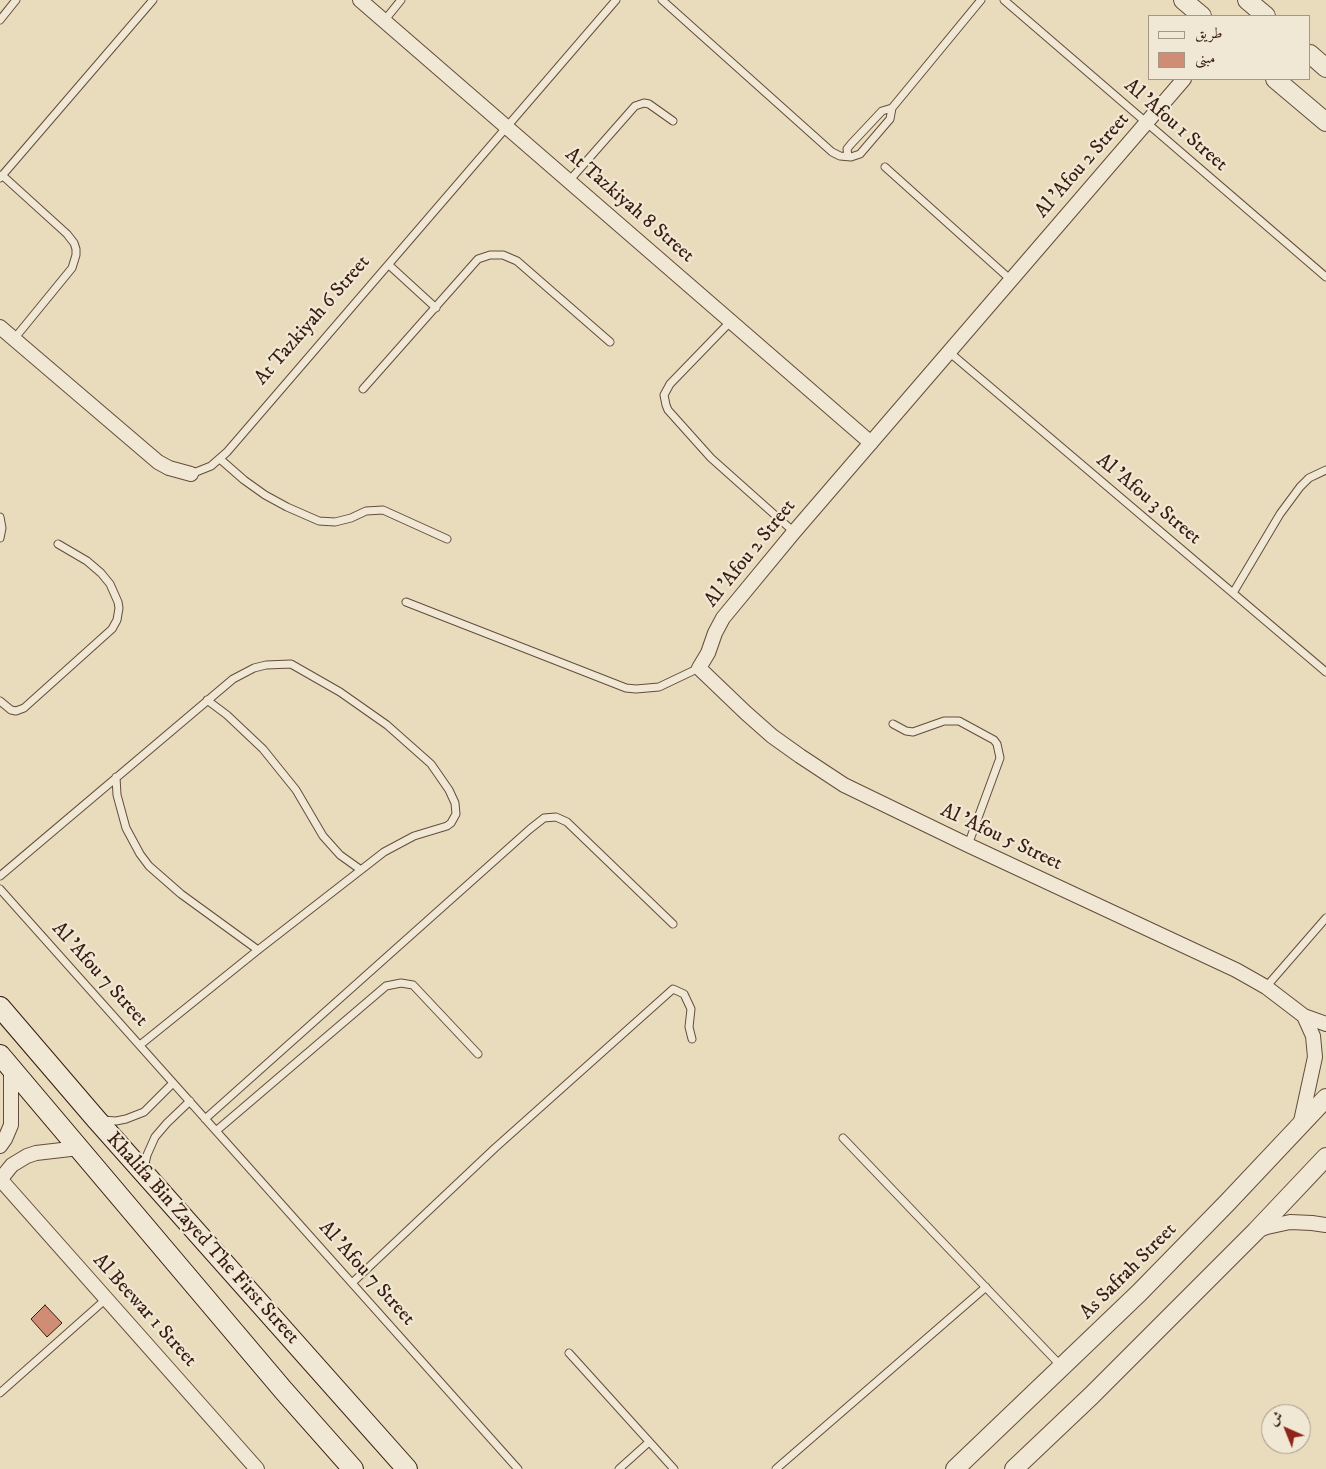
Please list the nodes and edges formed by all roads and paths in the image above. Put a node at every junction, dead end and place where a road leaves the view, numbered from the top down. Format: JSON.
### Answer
{"nodes":[{"id":1,"x":16,"y":0,"type":"edge"},
{"id":2,"x":154,"y":0,"type":"edge"},
{"id":3,"x":360,"y":0,"type":"edge"},
{"id":4,"x":401,"y":0,"type":"edge"},
{"id":5,"x":616,"y":0,"type":"edge"},
{"id":6,"x":662,"y":0,"type":"edge"},
{"id":7,"x":981,"y":0,"type":"edge"},
{"id":8,"x":1004,"y":0,"type":"edge"},
{"id":9,"x":1247,"y":0,"type":"edge"},
{"id":10,"x":1187,"y":7,"type":"edge"},
{"id":11,"x":1200,"y":15,"type":"edge"},
{"id":12,"x":1265,"y":15,"type":"edge"},
{"id":13,"x":0,"y":20,"type":"edge"},
{"id":14,"x":384,"y":20,"type":"junction"},
{"id":15,"x":1311,"y":55,"type":"edge"},
{"id":16,"x":1326,"y":68,"type":"edge"},
{"id":17,"x":1183,"y":80,"type":"edge"},
{"id":18,"x":1276,"y":80,"type":"edge"},
{"id":19,"x":892,"y":108,"type":"junction"},
{"id":20,"x":673,"y":121,"type":"dead end"},
{"id":21,"x":1326,"y":122,"type":"edge"},
{"id":22,"x":1146,"y":123,"type":"junction"},
{"id":23,"x":507,"y":127,"type":"junction"},
{"id":24,"x":848,"y":156,"type":"junction"},
{"id":25,"x":885,"y":167,"type":"dead end"},
{"id":26,"x":1,"y":176,"type":"edge"},
{"id":27,"x":569,"y":181,"type":"junction"},
{"id":28,"x":388,"y":264,"type":"junction"},
{"id":29,"x":1326,"y":277,"type":"edge"},
{"id":30,"x":1012,"y":280,"type":"junction"},
{"id":31,"x":436,"y":308,"type":"junction"},
{"id":32,"x":731,"y":321,"type":"junction"},
{"id":33,"x":0,"y":327,"type":"edge"},
{"id":34,"x":14,"y":339,"type":"junction"},
{"id":35,"x":610,"y":342,"type":"dead end"},
{"id":36,"x":950,"y":352,"type":"junction"},
{"id":37,"x":363,"y":389,"type":"dead end"},
{"id":38,"x":871,"y":443,"type":"junction"},
{"id":39,"x":220,"y":459,"type":"junction"},
{"id":40,"x":1326,"y":470,"type":"edge"},
{"id":41,"x":192,"y":474,"type":"joint"},
{"id":42,"x":0,"y":517,"type":"edge"},
{"id":43,"x":794,"y":532,"type":"junction"},
{"id":44,"x":0,"y":538,"type":"edge"},
{"id":45,"x":447,"y":539,"type":"dead end"},
{"id":46,"x":58,"y":544,"type":"dead end"},
{"id":47,"x":1232,"y":593,"type":"junction"},
{"id":48,"x":406,"y":602,"type":"dead end"},
{"id":49,"x":699,"y":668,"type":"junction"},
{"id":50,"x":1326,"y":672,"type":"edge"},
{"id":51,"x":207,"y":700,"type":"junction"},
{"id":52,"x":0,"y":701,"type":"edge"},
{"id":53,"x":893,"y":724,"type":"dead end"},
{"id":54,"x":116,"y":777,"type":"junction"},
{"id":55,"x":968,"y":845,"type":"junction"},
{"id":56,"x":361,"y":870,"type":"junction"},
{"id":57,"x":0,"y":876,"type":"edge"},
{"id":58,"x":0,"y":889,"type":"edge"},
{"id":59,"x":1326,"y":918,"type":"edge"},
{"id":60,"x":673,"y":924,"type":"dead end"},
{"id":61,"x":258,"y":950,"type":"junction"},
{"id":62,"x":1266,"y":987,"type":"junction"},
{"id":63,"x":0,"y":1007,"type":"edge"},
{"id":64,"x":1304,"y":1016,"type":"junction"},
{"id":65,"x":1326,"y":1024,"type":"edge"},
{"id":66,"x":692,"y":1039,"type":"dead end"},
{"id":67,"x":140,"y":1046,"type":"junction"},
{"id":68,"x":478,"y":1054,"type":"dead end"},
{"id":69,"x":5,"y":1061,"type":"edge"},
{"id":70,"x":173,"y":1083,"type":"junction"},
{"id":71,"x":1326,"y":1098,"type":"edge"},
{"id":72,"x":190,"y":1102,"type":"junction"},
{"id":73,"x":96,"y":1119,"type":"junction"},
{"id":74,"x":205,"y":1119,"type":"junction"},
{"id":75,"x":1300,"y":1126,"type":"junction"},
{"id":76,"x":216,"y":1131,"type":"junction"},
{"id":77,"x":843,"y":1138,"type":"dead end"},
{"id":78,"x":0,"y":1146,"type":"edge"},
{"id":79,"x":79,"y":1148,"type":"junction"},
{"id":80,"x":1326,"y":1157,"type":"edge"},
{"id":81,"x":144,"y":1173,"type":"junction"},
{"id":82,"x":0,"y":1180,"type":"edge"},
{"id":83,"x":1326,"y":1225,"type":"edge"},
{"id":84,"x":1256,"y":1231,"type":"junction"},
{"id":85,"x":352,"y":1283,"type":"junction"},
{"id":86,"x":986,"y":1287,"type":"junction"},
{"id":87,"x":106,"y":1299,"type":"junction"},
{"id":88,"x":569,"y":1353,"type":"dead end"},
{"id":89,"x":1063,"y":1367,"type":"junction"},
{"id":90,"x":0,"y":1394,"type":"edge"},
{"id":91,"x":650,"y":1442,"type":"junction"},
{"id":92,"x":257,"y":1469,"type":"edge"},
{"id":93,"x":353,"y":1469,"type":"edge"},
{"id":94,"x":407,"y":1469,"type":"edge"},
{"id":95,"x":518,"y":1469,"type":"edge"},
{"id":96,"x":619,"y":1469,"type":"edge"},
{"id":97,"x":674,"y":1469,"type":"edge"},
{"id":98,"x":776,"y":1469,"type":"edge"},
{"id":99,"x":955,"y":1469,"type":"edge"},
{"id":100,"x":1014,"y":1469,"type":"edge"}],
"edges":[{"from":1,"to":13,"type":"lane"},
{"from":2,"to":26,"type":"lane"},
{"from":3,"to":14,"type":"street","name":"At Tazkiyah 8 Street"},
{"from":4,"to":14,"type":"lane"},
{"from":5,"to":23,"type":"lane","name":"At Tazkiyah 6 Street"},
{"from":6,"to":24,"type":"lane"},
{"from":7,"to":19,"type":"lane"},
{"from":8,"to":22,"type":"lane","name":"Al 'Afou 1 Street"},
{"from":9,"to":12,"type":"street"},
{"from":10,"to":11,"type":"street"},
{"from":14,"to":23,"type":"street","name":"At Tazkiyah 8 Street"},
{"from":15,"to":16,"type":"street"},
{"from":17,"to":22,"type":"street","name":"Al 'Afou 2 Street"},
{"from":18,"to":21,"type":"street"},
{"from":19,"to":24,"type":"lane"},
{"from":19,"to":24,"type":"lane"},
{"from":20,"to":27,"type":"lane"},
{"from":22,"to":29,"type":"lane","name":"Al 'Afou 1 Street"},
{"from":22,"to":30,"type":"street","name":"Al 'Afou 2 Street"},
{"from":23,"to":27,"type":"street","name":"At Tazkiyah 8 Street"},
{"from":23,"to":28,"type":"lane","name":"At Tazkiyah 6 Street"},
{"from":25,"to":30,"type":"lane"},
{"from":26,"to":34,"type":"lane"},
{"from":27,"to":32,"type":"street","name":"At Tazkiyah 8 Street"},
{"from":28,"to":31,"type":"lane"},
{"from":28,"to":39,"type":"lane","name":"At Tazkiyah 6 Street"},
{"from":30,"to":36,"type":"street","name":"Al 'Afou 2 Street"},
{"from":31,"to":35,"type":"lane"},
{"from":31,"to":37,"type":"lane"},
{"from":32,"to":38,"type":"street","name":"At Tazkiyah 8 Street"},
{"from":32,"to":43,"type":"lane"},
{"from":33,"to":34,"type":"street","name":"At Tazkiyah 6 Street"},
{"from":34,"to":41,"type":"street","name":"At Tazkiyah 6 Street"},
{"from":36,"to":38,"type":"street","name":"Al 'Afou 2 Street"},
{"from":36,"to":47,"type":"lane","name":"Al 'Afou 3 Street"},
{"from":38,"to":43,"type":"street","name":"Al 'Afou 2 Street"},
{"from":39,"to":41,"type":"lane","name":"At Tazkiyah 6 Street"},
{"from":39,"to":45,"type":"lane"},
{"from":40,"to":47,"type":"lane"},
{"from":42,"to":44,"type":"lane"},
{"from":43,"to":49,"type":"street","name":"Al 'Afou 2 Street"},
{"from":46,"to":52,"type":"lane"},
{"from":47,"to":50,"type":"lane","name":"Al 'Afou 3 Street"},
{"from":48,"to":49,"type":"lane"},
{"from":49,"to":55,"type":"street","name":"Al 'Afou 5 Street"},
{"from":51,"to":54,"type":"lane"},
{"from":51,"to":56,"type":"lane"},
{"from":51,"to":56,"type":"lane"},
{"from":53,"to":55,"type":"lane"},
{"from":54,"to":57,"type":"lane"},
{"from":54,"to":61,"type":"lane"},
{"from":55,"to":62,"type":"street","name":"Al 'Afou 5 Street"},
{"from":56,"to":61,"type":"lane"},
{"from":58,"to":67,"type":"lane","name":"Al 'Afou 7 Street"},
{"from":59,"to":62,"type":"lane"},
{"from":60,"to":74,"type":"lane"},
{"from":61,"to":67,"type":"lane"},
{"from":62,"to":64,"type":"street","name":"Al 'Afou 5 Street"},
{"from":63,"to":73,"type":"main road","name":"Khalifa Bin Zayed The First Street"},
{"from":64,"to":65,"type":"street","name":"Al 'Afou 5 Street"},
{"from":64,"to":75,"type":"street"},
{"from":66,"to":85,"type":"lane"},
{"from":67,"to":70,"type":"lane","name":"Al 'Afou 7 Street"},
{"from":68,"to":76,"type":"lane"},
{"from":69,"to":78,"type":"street"},
{"from":69,"to":79,"type":"main road","name":"Khalifa Bin Zayed The First Street"},
{"from":70,"to":72,"type":"lane","name":"Al 'Afou 7 Street"},
{"from":70,"to":73,"type":"lane"},
{"from":71,"to":75,"type":"street","name":"As Safrah Street"},
{"from":72,"to":74,"type":"lane","name":"Al 'Afou 7 Street"},
{"from":72,"to":81,"type":"lane"},
{"from":73,"to":81,"type":"main road","name":"Khalifa Bin Zayed The First Street"},
{"from":74,"to":76,"type":"lane","name":"Al 'Afou 7 Street"},
{"from":75,"to":89,"type":"street","name":"As Safrah Street"},
{"from":76,"to":85,"type":"lane","name":"Al 'Afou 7 Street"},
{"from":77,"to":86,"type":"lane"},
{"from":79,"to":82,"type":"street","name":"Al Beewar 1 Street"},
{"from":79,"to":93,"type":"main road","name":"Khalifa Bin Zayed The First Street"},
{"from":80,"to":84,"type":"street"},
{"from":81,"to":94,"type":"main road","name":"Khalifa Bin Zayed The First Street"},
{"from":82,"to":87,"type":"street","name":"Al Beewar 1 Street"},
{"from":83,"to":84,"type":"street"},
{"from":84,"to":100,"type":"street"},
{"from":85,"to":95,"type":"lane","name":"Al 'Afou 7 Street"},
{"from":86,"to":89,"type":"lane"},
{"from":86,"to":98,"type":"lane"},
{"from":87,"to":90,"type":"lane"},
{"from":87,"to":92,"type":"street","name":"Al Beewar 1 Street"},
{"from":88,"to":91,"type":"lane"},
{"from":89,"to":99,"type":"street","name":"As Safrah Street"},
{"from":91,"to":96,"type":"lane"},
{"from":91,"to":97,"type":"lane"}]}
